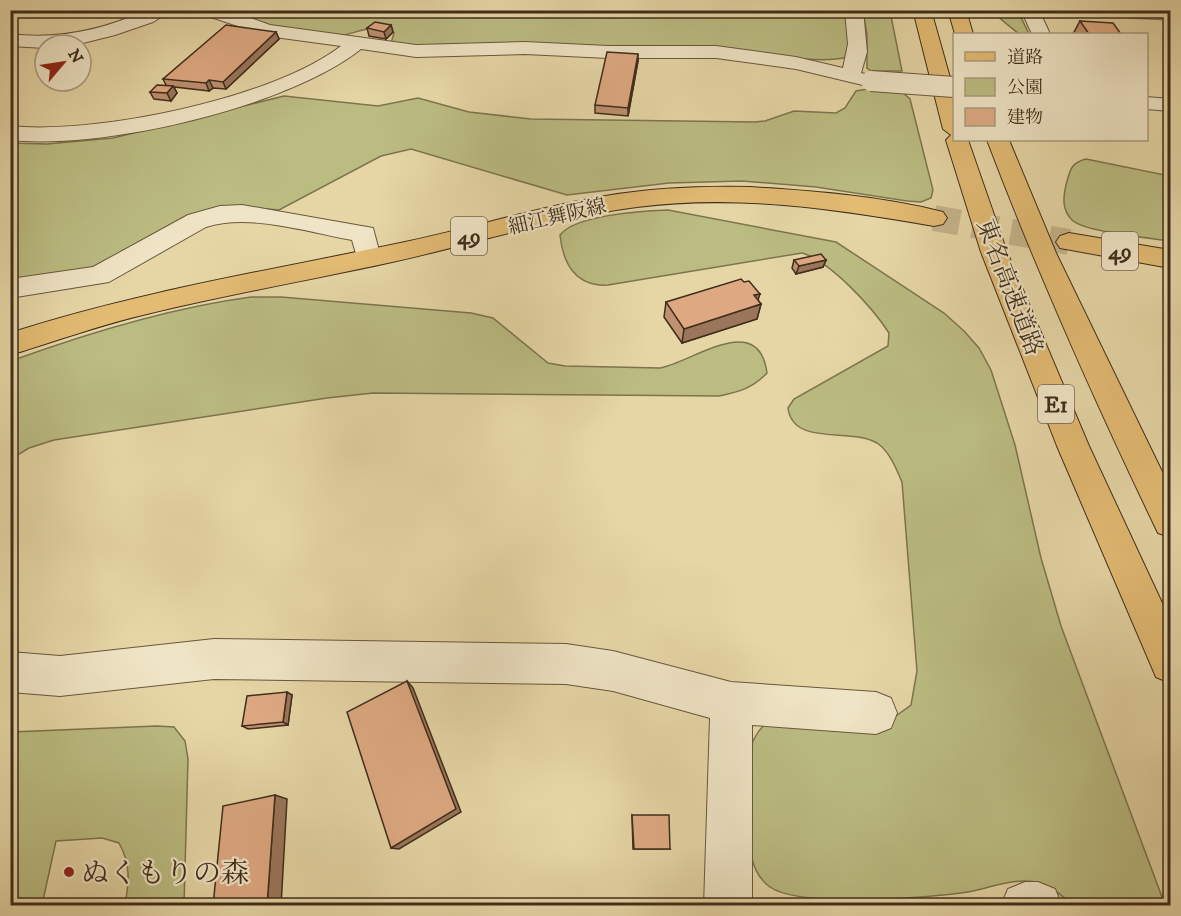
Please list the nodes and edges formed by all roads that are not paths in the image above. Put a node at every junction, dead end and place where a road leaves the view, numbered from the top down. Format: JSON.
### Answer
{"nodes":[{"id":1,"x":163,"y":10,"type":"edge"},
{"id":2,"x":208,"y":10,"type":"edge"},
{"id":3,"x":854,"y":10,"type":"edge"},
{"id":4,"x":922,"y":10,"type":"edge"},
{"id":5,"x":957,"y":10,"type":"edge"},
{"id":6,"x":1030,"y":10,"type":"edge"},
{"id":7,"x":964,"y":33,"type":"edge"},
{"id":8,"x":1041,"y":33,"type":"edge"},
{"id":9,"x":10,"y":40,"type":"edge"},
{"id":10,"x":357,"y":43,"type":"junction"},
{"id":11,"x":850,"y":75,"type":"junction"},
{"id":12,"x":953,"y":87,"type":"edge"},
{"id":13,"x":1148,"y":103,"type":"edge"},
{"id":14,"x":1170,"y":105,"type":"edge"},
{"id":15,"x":953,"y":125,"type":"edge"},
{"id":16,"x":10,"y":133,"type":"edge"},
{"id":17,"x":957,"y":141,"type":"edge"},
{"id":18,"x":998,"y":141,"type":"edge"},
{"id":19,"x":934,"y":218,"type":"tunnel mouth"},
{"id":20,"x":1069,"y":242,"type":"tunnel mouth"},
{"id":21,"x":368,"y":258,"type":"junction"},
{"id":22,"x":1170,"y":260,"type":"edge"},
{"id":23,"x":10,"y":289,"type":"edge"},
{"id":24,"x":10,"y":344,"type":"edge"},
{"id":25,"x":1170,"y":522,"type":"edge"},
{"id":26,"x":1170,"y":663,"type":"edge"},
{"id":27,"x":10,"y":672,"type":"edge"},
{"id":28,"x":731,"y":703,"type":"junction"},
{"id":29,"x":876,"y":713,"type":"dead end"},
{"id":30,"x":728,"y":906,"type":"edge"},
{"id":31,"x":1025,"y":906,"type":"edge"},
{"id":32,"x":1038,"y":906,"type":"edge"}],
"edges":[{"from":1,"to":9,"type":"street"},
{"from":2,"to":10,"type":"street"},
{"from":3,"to":11,"type":"street"},
{"from":4,"to":15,"type":"main road"},
{"from":5,"to":7,"type":"main road"},
{"from":6,"to":8,"type":"street"},
{"from":10,"to":11,"type":"street"},
{"from":10,"to":16,"type":"street"},
{"from":11,"to":12,"type":"street","bridge":true},
{"from":13,"to":14,"type":"street"},
{"from":17,"to":26,"type":"main road","name":"東名高速道路","number":"E1"},
{"from":18,"to":25,"type":"main road","name":"東名高速道路","number":"E1"},
{"from":19,"to":21,"type":"main road","name":"細江舞阪線","number":"49"},
{"from":20,"to":22,"type":"main road","number":"49"},
{"from":21,"to":23,"type":"street"},
{"from":21,"to":24,"type":"main road","name":"細江舞阪線","number":"49"},
{"from":27,"to":28,"type":"street"},
{"from":28,"to":29,"type":"street"},
{"from":28,"to":30,"type":"street"},
{"from":31,"to":32,"type":"street"}]}
